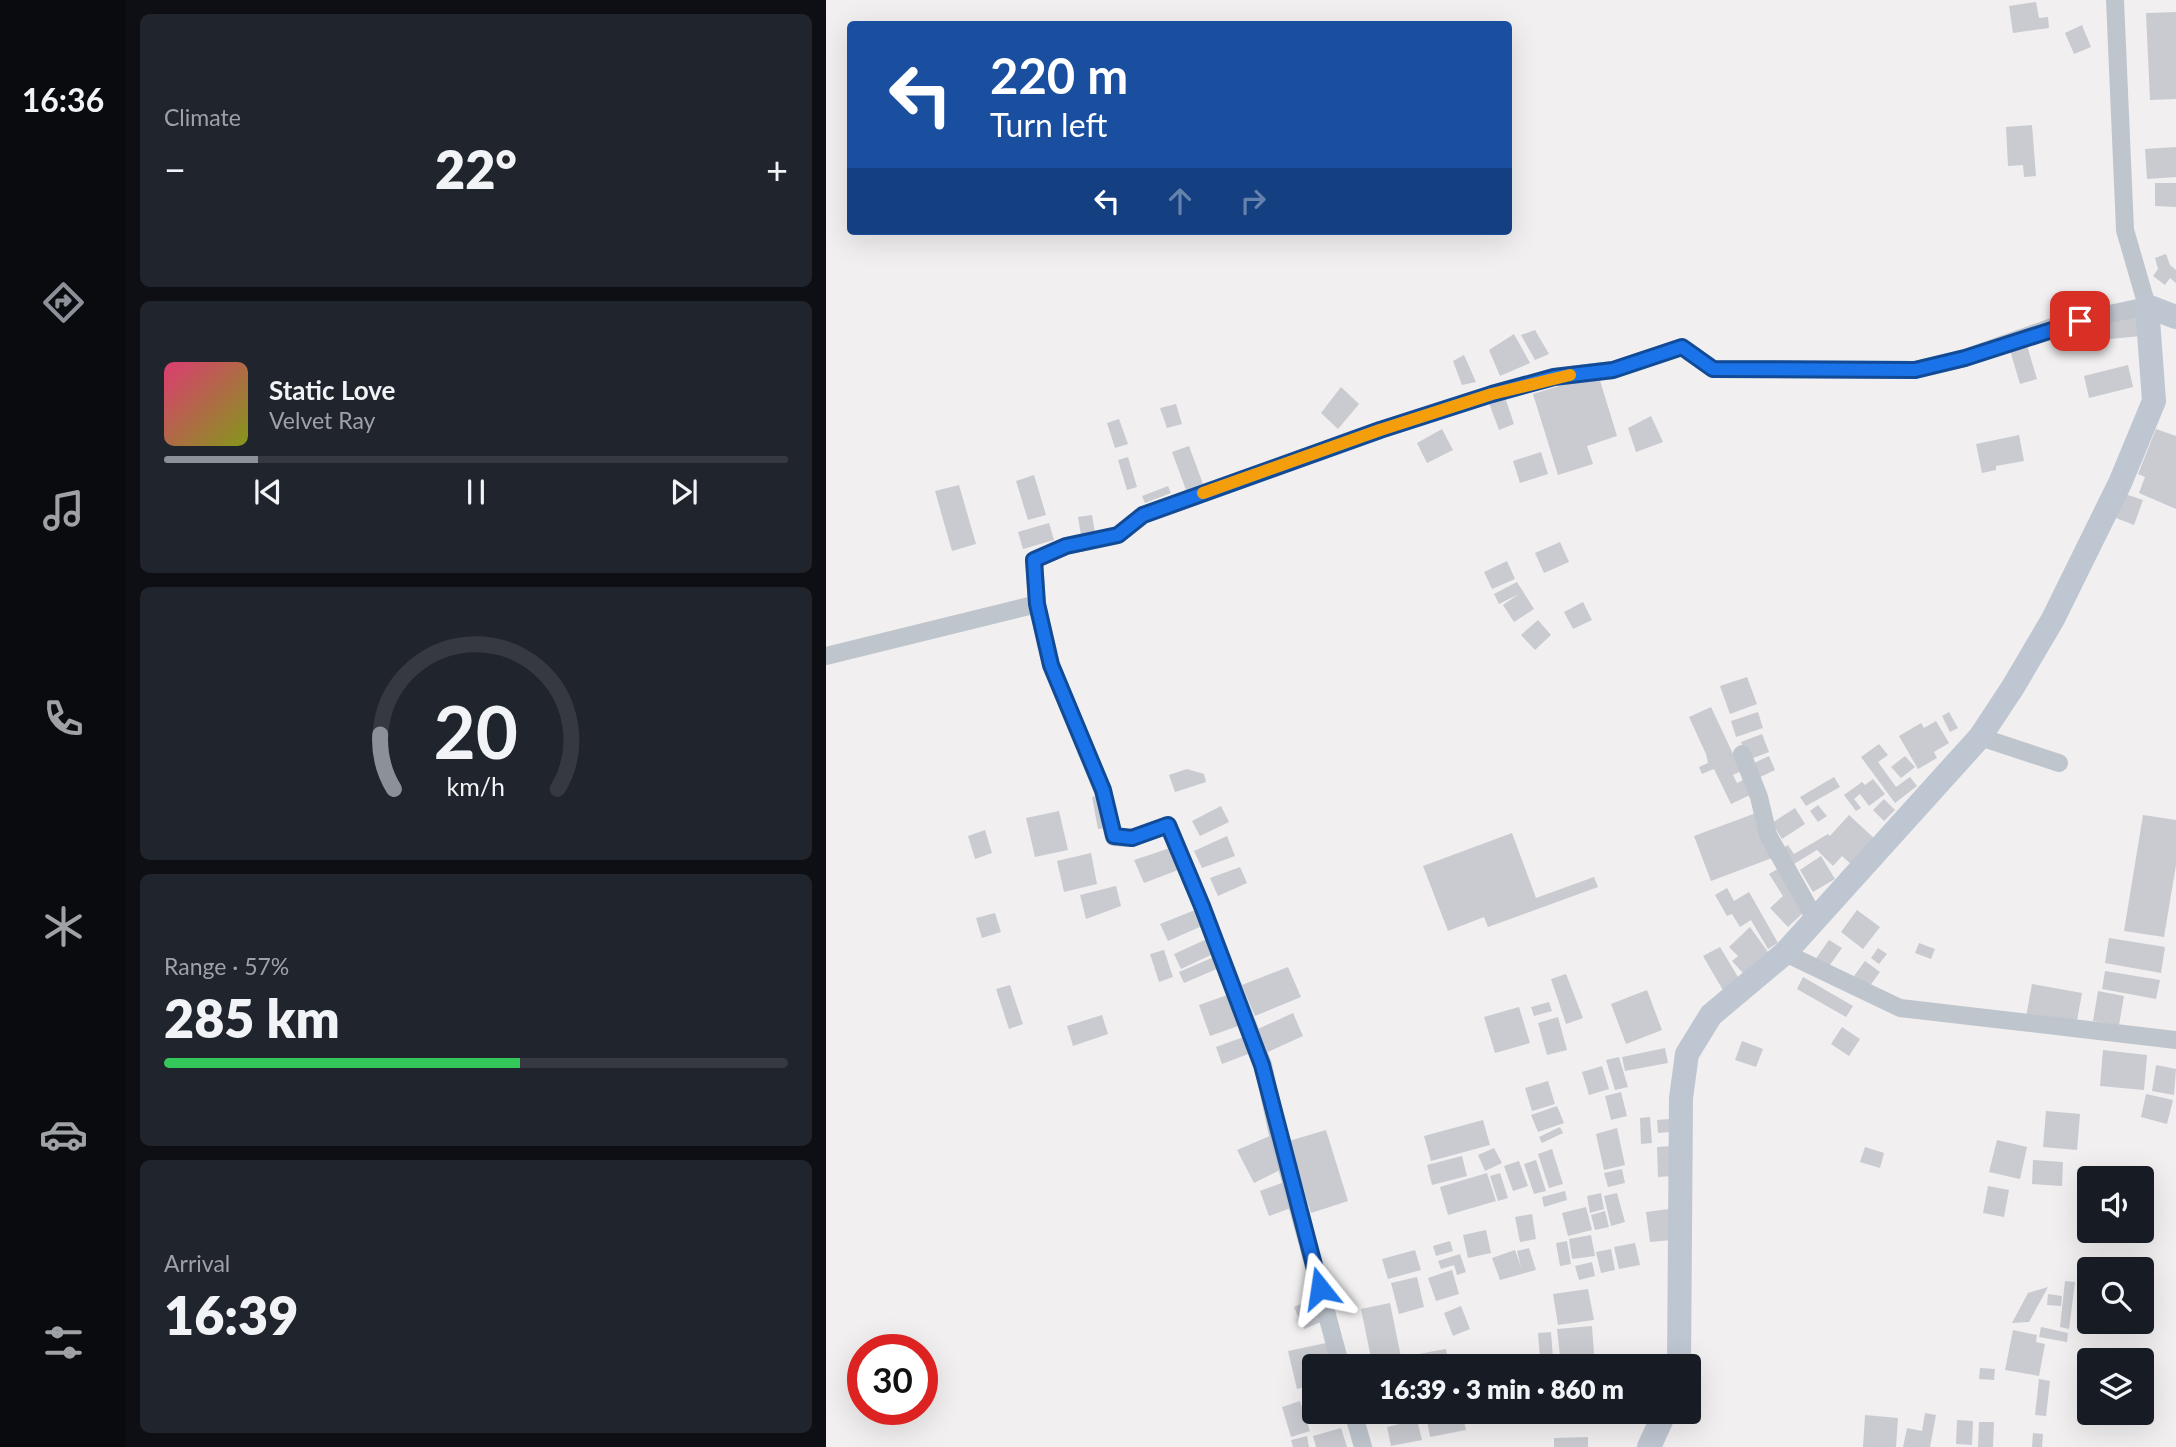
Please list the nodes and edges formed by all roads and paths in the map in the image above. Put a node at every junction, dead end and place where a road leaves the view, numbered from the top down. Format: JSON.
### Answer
{"nodes":[{"id":1,"x":2115,"y":0,"type":"edge"},
{"id":2,"x":2147,"y":306,"type":"junction"},
{"id":3,"x":2176,"y":317,"type":"edge"},
{"id":4,"x":1037,"y":604,"type":"junction"},
{"id":5,"x":826,"y":656,"type":"edge"},
{"id":6,"x":1980,"y":737,"type":"junction"},
{"id":7,"x":1742,"y":754,"type":"dead end"},
{"id":8,"x":2059,"y":763,"type":"dead end"},
{"id":9,"x":1815,"y":919,"type":"junction"},
{"id":10,"x":1785,"y":953,"type":"junction"},
{"id":11,"x":2176,"y":1040,"type":"edge"},
{"id":12,"x":1337,"y":1354,"type":"edge"},
{"id":13,"x":1679,"y":1354,"type":"edge"},
{"id":14,"x":1356,"y":1424,"type":"edge"},
{"id":15,"x":1660,"y":1424,"type":"edge"},
{"id":16,"x":1363,"y":1447,"type":"edge"},
{"id":17,"x":1649,"y":1447,"type":"edge"}],
"edges":[{"from":1,"to":2,"type":"street"},
{"from":2,"to":3,"type":"street"},
{"from":2,"to":4,"type":"street"},
{"from":2,"to":6,"type":"street"},
{"from":4,"to":5,"type":"street"},
{"from":4,"to":12,"type":"street"},
{"from":6,"to":8,"type":"street"},
{"from":6,"to":9,"type":"street"},
{"from":7,"to":9,"type":"street"},
{"from":9,"to":10,"type":"street"},
{"from":10,"to":11,"type":"street"},
{"from":10,"to":13,"type":"street"},
{"from":14,"to":16,"type":"street"},
{"from":15,"to":17,"type":"street"}]}
